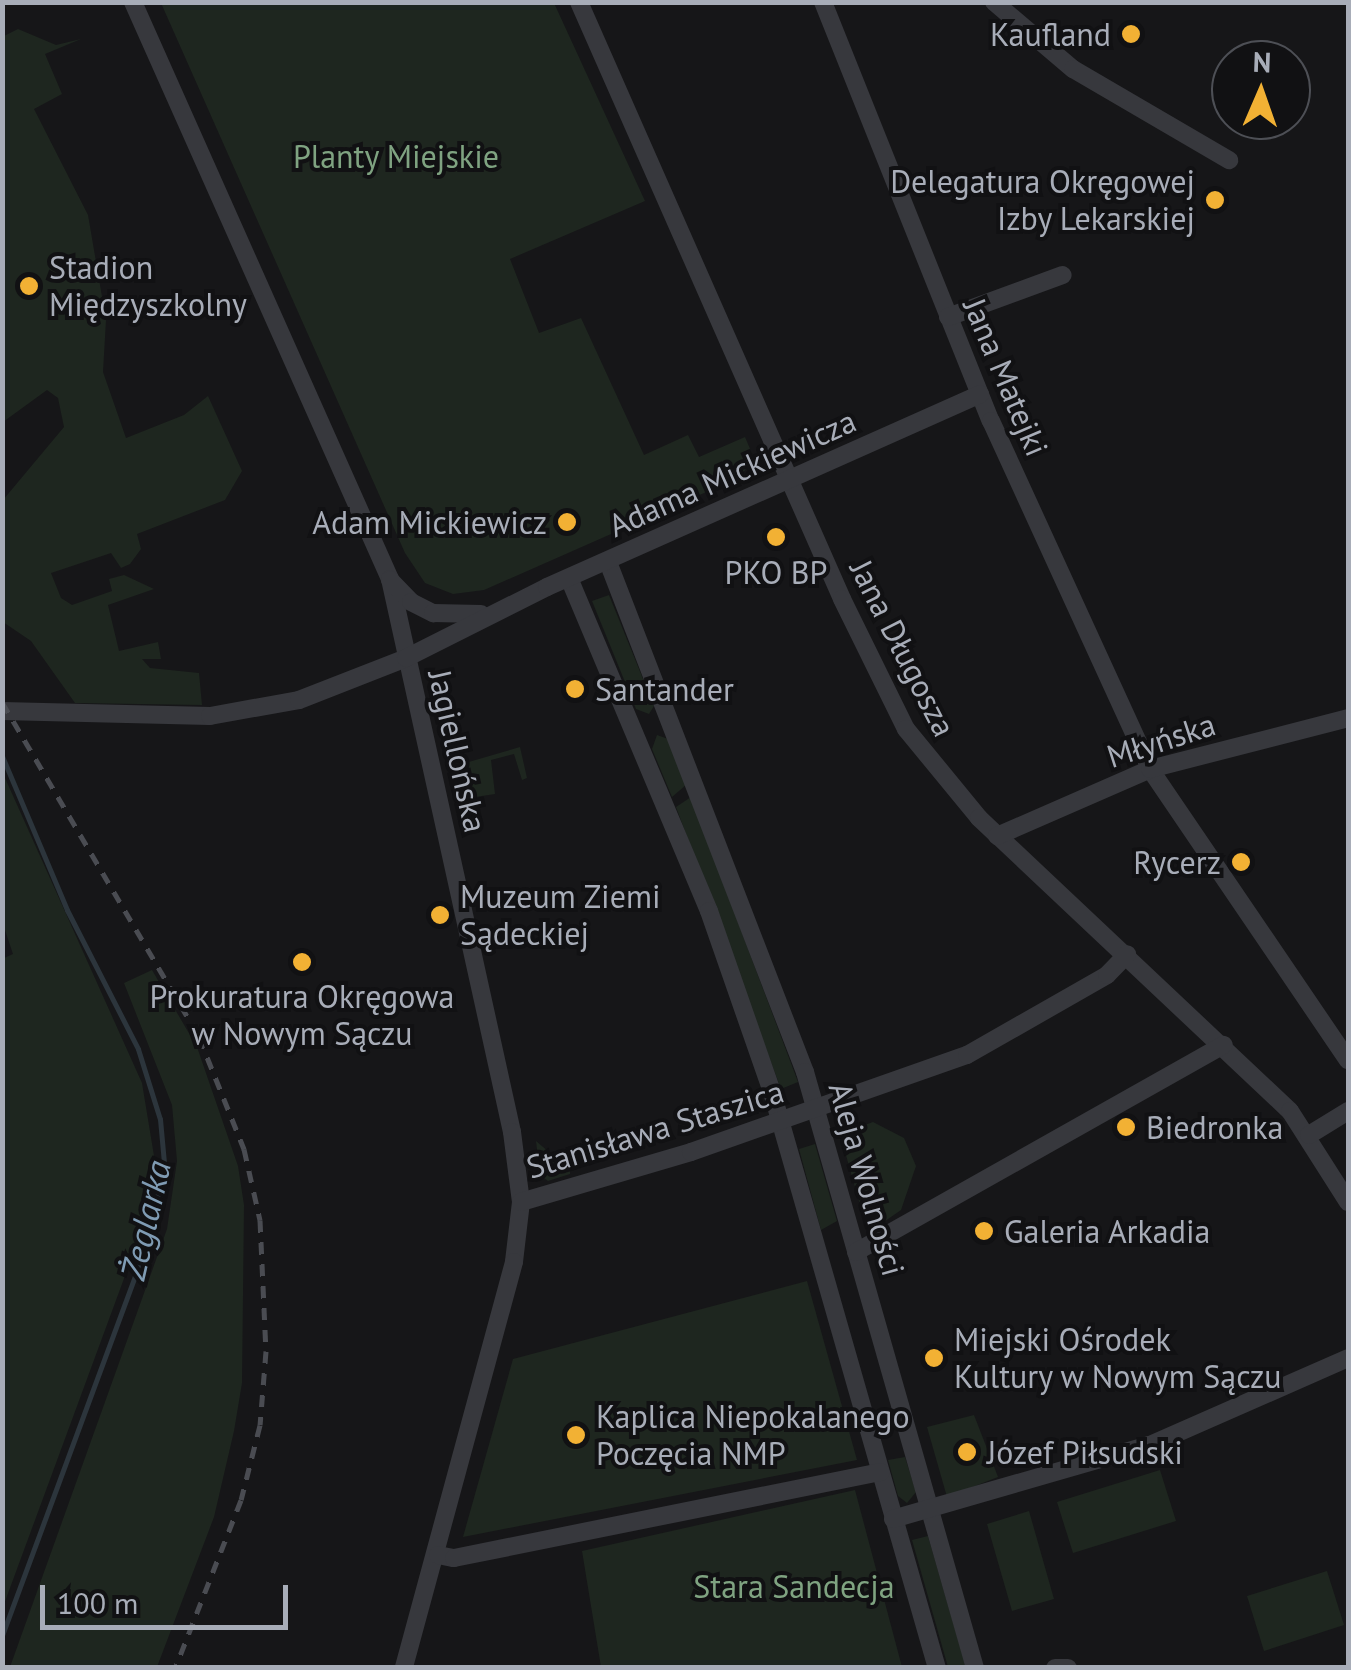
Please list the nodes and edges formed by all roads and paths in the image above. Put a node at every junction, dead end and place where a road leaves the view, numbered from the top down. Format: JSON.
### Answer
{"nodes":[{"id":1,"x":133,"y":2,"type":"edge"},
{"id":2,"x":579,"y":2,"type":"edge"},
{"id":3,"x":823,"y":2,"type":"edge"},
{"id":4,"x":994,"y":2,"type":"edge"},
{"id":5,"x":1229,"y":160,"type":"dead end"},
{"id":6,"x":1063,"y":275,"type":"dead end"},
{"id":7,"x":948,"y":317,"type":"junction"},
{"id":8,"x":980,"y":394,"type":"junction"},
{"id":9,"x":790,"y":480,"type":"junction"},
{"id":10,"x":608,"y":562,"type":"junction"},
{"id":11,"x":570,"y":578,"type":"junction"},
{"id":12,"x":390,"y":579,"type":"junction"},
{"id":13,"x":508,"y":606,"type":"junction"},
{"id":14,"x":406,"y":658,"type":"junction"},
{"id":15,"x":2,"y":711,"type":"edge"},
{"id":16,"x":669,"y":716,"type":"junction"},
{"id":17,"x":1348,"y":718,"type":"edge"},
{"id":18,"x":636,"y":730,"type":"junction"},
{"id":19,"x":1150,"y":769,"type":"junction"},
{"id":20,"x":997,"y":836,"type":"junction"},
{"id":21,"x":1127,"y":954,"type":"junction"},
{"id":22,"x":1224,"y":1045,"type":"junction"},
{"id":23,"x":1348,"y":1060,"type":"edge"},
{"id":24,"x":816,"y":1110,"type":"junction"},
{"id":25,"x":1348,"y":1111,"type":"edge"},
{"id":26,"x":781,"y":1120,"type":"junction"},
{"id":27,"x":1308,"y":1135,"type":"junction"},
{"id":28,"x":520,"y":1202,"type":"junction"},
{"id":29,"x":1348,"y":1202,"type":"edge"},
{"id":30,"x":856,"y":1252,"type":"junction"},
{"id":31,"x":1348,"y":1358,"type":"edge"},
{"id":32,"x":880,"y":1472,"type":"junction"},
{"id":33,"x":931,"y":1507,"type":"junction"},
{"id":34,"x":894,"y":1519,"type":"junction"},
{"id":35,"x":438,"y":1555,"type":"junction"},
{"id":36,"x":404,"y":1668,"type":"edge"},
{"id":37,"x":936,"y":1668,"type":"edge"},
{"id":38,"x":975,"y":1668,"type":"edge"}],
"edges":[{"from":1,"to":12,"type":"street","name":"Jagiellońska"},
{"from":2,"to":9,"type":"street","name":"Jana Długosza"},
{"from":3,"to":7,"type":"street","name":"Jana Matejki"},
{"from":4,"to":5,"type":"street"},
{"from":6,"to":7,"type":"street"},
{"from":7,"to":8,"type":"street","name":"Jana Matejki"},
{"from":8,"to":9,"type":"street","name":"Adama Mickiewicza"},
{"from":8,"to":19,"type":"street","name":"Jana Matejki"},
{"from":9,"to":10,"type":"street","name":"Adama Mickiewicza"},
{"from":9,"to":20,"type":"street","name":"Jana Długosza"},
{"from":10,"to":11,"type":"street","name":"Adama Mickiewicza"},
{"from":10,"to":16,"type":"street","name":"Aleja Wolności"},
{"from":11,"to":13,"type":"street","name":"Adama Mickiewicza"},
{"from":11,"to":18,"type":"street","name":"Aleja Wolności"},
{"from":12,"to":13,"type":"street","name":"Adama Mickiewicza"},
{"from":12,"to":14,"type":"street","name":"Jagiellońska"},
{"from":13,"to":14,"type":"street","name":"Adama Mickiewicza"},
{"from":14,"to":15,"type":"street","name":"Adama Mickiewicza"},
{"from":14,"to":28,"type":"street","name":"Jagiellońska"},
{"from":16,"to":18,"type":"street"},
{"from":16,"to":24,"type":"street","name":"Aleja Wolności"},
{"from":17,"to":19,"type":"street","name":"Młyńska"},
{"from":18,"to":26,"type":"street","name":"Aleja Wolności"},
{"from":19,"to":20,"type":"street","name":"Młyńska"},
{"from":19,"to":23,"type":"street","name":"Jana Matejki"},
{"from":20,"to":21,"type":"street","name":"Jana Długosza"},
{"from":21,"to":22,"type":"street","name":"Jana Długosza"},
{"from":21,"to":24,"type":"street","name":"Stanisława Staszica"},
{"from":22,"to":27,"type":"street","name":"Jana Długosza"},
{"from":22,"to":30,"type":"street"},
{"from":24,"to":26,"type":"street","name":"Stanisława Staszica"},
{"from":24,"to":30,"type":"street","name":"Aleja Wolności"},
{"from":25,"to":27,"type":"street"},
{"from":26,"to":28,"type":"street","name":"Stanisława Staszica"},
{"from":26,"to":32,"type":"street","name":"Aleja Wolności"},
{"from":27,"to":29,"type":"street","name":"Jana Długosza"},
{"from":28,"to":35,"type":"street","name":"Jagiellońska"},
{"from":30,"to":33,"type":"street","name":"Aleja Wolności"},
{"from":31,"to":33,"type":"street"},
{"from":32,"to":34,"type":"street","name":"Aleja Wolności"},
{"from":32,"to":35,"type":"street"},
{"from":33,"to":34,"type":"street"},
{"from":33,"to":38,"type":"street","name":"Aleja Wolności"},
{"from":34,"to":37,"type":"street","name":"Aleja Wolności"},
{"from":35,"to":36,"type":"street","name":"Jagiellońska"}]}
